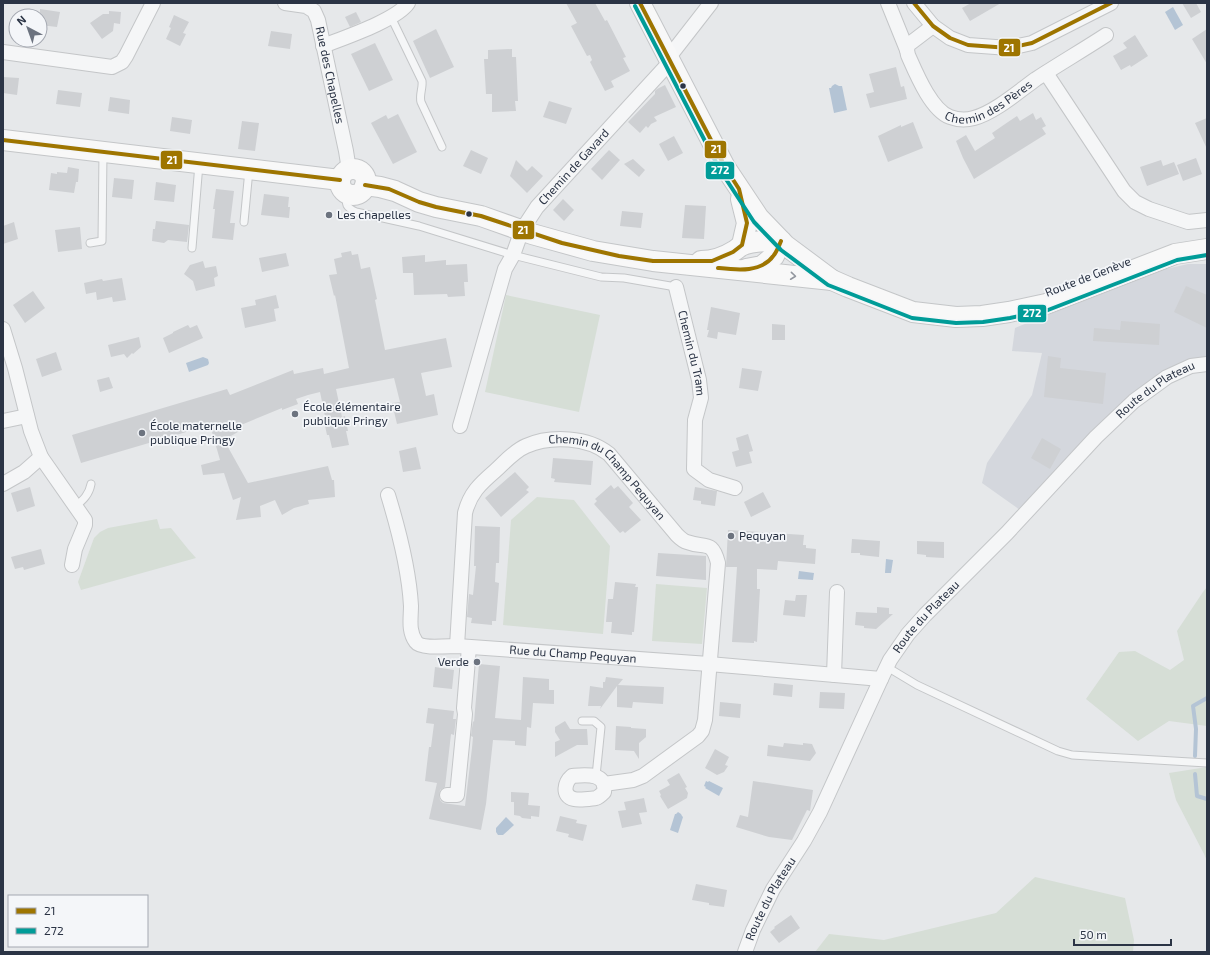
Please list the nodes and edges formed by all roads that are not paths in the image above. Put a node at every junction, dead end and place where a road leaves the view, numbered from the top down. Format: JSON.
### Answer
{"nodes":[{"id":1,"x":153,"y":3,"type":"edge"},
{"id":2,"x":285,"y":3,"type":"edge"},
{"id":3,"x":408,"y":3,"type":"edge"},
{"id":4,"x":640,"y":3,"type":"edge"},
{"id":5,"x":711,"y":3,"type":"edge"},
{"id":6,"x":888,"y":3,"type":"edge"},
{"id":7,"x":914,"y":3,"type":"edge"},
{"id":8,"x":1111,"y":3,"type":"edge"},
{"id":9,"x":391,"y":17,"type":"junction"},
{"id":10,"x":933,"y":26,"type":"junction"},
{"id":11,"x":1106,"y":35,"type":"dead end"},
{"id":12,"x":323,"y":46,"type":"junction"},
{"id":13,"x":907,"y":50,"type":"junction"},
{"id":14,"x":3,"y":52,"type":"edge"},
{"id":15,"x":670,"y":59,"type":"junction"},
{"id":16,"x":1046,"y":73,"type":"junction"},
{"id":17,"x":3,"y":140,"type":"edge"},
{"id":18,"x":442,"y":147,"type":"dead end"},
{"id":19,"x":103,"y":152,"type":"junction"},
{"id":20,"x":199,"y":164,"type":"junction"},
{"id":21,"x":249,"y":169,"type":"junction"},
{"id":22,"x":346,"y":181,"type":"junction"},
{"id":23,"x":739,"y":189,"type":"junction"},
{"id":24,"x":1207,"y":220,"type":"edge"},
{"id":25,"x":244,"y":222,"type":"dead end"},
{"id":26,"x":522,"y":230,"type":"junction"},
{"id":27,"x":1207,"y":237,"type":"edge"},
{"id":28,"x":782,"y":241,"type":"junction"},
{"id":29,"x":90,"y":243,"type":"dead end"},
{"id":30,"x":742,"y":246,"type":"junction"},
{"id":31,"x":192,"y":248,"type":"dead end"},
{"id":32,"x":1207,"y":249,"type":"edge"},
{"id":33,"x":513,"y":256,"type":"junction"},
{"id":34,"x":653,"y":260,"type":"junction"},
{"id":35,"x":741,"y":270,"type":"junction"},
{"id":36,"x":840,"y":284,"type":"junction"},
{"id":37,"x":676,"y":287,"type":"joint"},
{"id":38,"x":3,"y":329,"type":"edge"},
{"id":39,"x":1207,"y":364,"type":"edge"},
{"id":40,"x":27,"y":416,"type":"junction"},
{"id":41,"x":3,"y":421,"type":"edge"},
{"id":42,"x":460,"y":426,"type":"dead end"},
{"id":43,"x":41,"y":457,"type":"junction"},
{"id":44,"x":3,"y":484,"type":"edge"},
{"id":45,"x":91,"y":484,"type":"dead end"},
{"id":46,"x":735,"y":488,"type":"dead end"},
{"id":47,"x":388,"y":495,"type":"dead end"},
{"id":48,"x":75,"y":506,"type":"junction"},
{"id":49,"x":72,"y":565,"type":"dead end"},
{"id":50,"x":837,"y":592,"type":"dead end"},
{"id":51,"x":463,"y":647,"type":"junction"},
{"id":52,"x":709,"y":664,"type":"junction"},
{"id":53,"x":884,"y":673,"type":"junction"},
{"id":54,"x":834,"y":675,"type":"junction"},
{"id":55,"x":582,"y":721,"type":"dead end"},
{"id":56,"x":1207,"y":763,"type":"edge"},
{"id":57,"x":600,"y":780,"type":"joint"},
{"id":58,"x":447,"y":794,"type":"dead end"},
{"id":59,"x":745,"y":952,"type":"edge"}],
"edges":[{"from":1,"to":14,"type":"street"},
{"from":2,"to":12,"type":"street","name":"Rue des Chapelles"},
{"from":3,"to":9,"type":"street"},
{"from":4,"to":15,"type":"street","name":"Route de Genève"},
{"from":5,"to":15,"type":"street","name":"Chemin de Gavard"},
{"from":6,"to":13,"type":"street","name":"Chemin des Pères"},
{"from":7,"to":10,"type":"street"},
{"from":8,"to":10,"type":"street"},
{"from":9,"to":12,"type":"street"},
{"from":9,"to":18,"type":"lane"},
{"from":10,"to":13,"type":"street"},
{"from":11,"to":16,"type":"street","name":"Chemin des Pères"},
{"from":12,"to":22,"type":"street","name":"Rue des Chapelles"},
{"from":13,"to":16,"type":"street","name":"Chemin des Pères"},
{"from":15,"to":23,"type":"street","name":"Route de Genève"},
{"from":15,"to":26,"type":"street","name":"Chemin de Gavard"},
{"from":16,"to":24,"type":"street"},
{"from":17,"to":19,"type":"street"},
{"from":19,"to":20,"type":"street"},
{"from":19,"to":29,"type":"lane"},
{"from":20,"to":21,"type":"street"},
{"from":20,"to":31,"type":"lane"},
{"from":21,"to":22,"type":"street"},
{"from":21,"to":25,"type":"lane"},
{"from":22,"to":26,"type":"street"},
{"from":22,"to":33,"type":"lane"},
{"from":23,"to":28,"type":"street","name":"Route de Genève"},
{"from":23,"to":30,"type":"street"},
{"from":26,"to":33,"type":"street","name":"Chemin de Gavard"},
{"from":26,"to":34,"type":"street"},
{"from":27,"to":36,"type":"street","name":"Route de Genève"},
{"from":28,"to":30,"type":"street"},
{"from":28,"to":35,"type":"street"},
{"from":28,"to":36,"type":"street","name":"Route de Genève"},
{"from":30,"to":34,"type":"street"},
{"from":32,"to":36,"type":"street","name":"Route de Genève"},
{"from":33,"to":37,"type":"lane"},
{"from":33,"to":42,"type":"street","name":"Chemin de Gavard"},
{"from":34,"to":35,"type":"street"},
{"from":35,"to":36,"type":"street","one_way":true},
{"from":37,"to":46,"type":"street","name":"Chemin du Tram"},
{"from":38,"to":40,"type":"street"},
{"from":39,"to":53,"type":"street","name":"Route du Plateau"},
{"from":40,"to":41,"type":"street"},
{"from":40,"to":43,"type":"street"},
{"from":43,"to":44,"type":"street"},
{"from":43,"to":48,"type":"street"},
{"from":45,"to":48,"type":"lane"},
{"from":47,"to":51,"type":"street","name":"Rue du Champ Pequyan"},
{"from":48,"to":49,"type":"street"},
{"from":50,"to":54,"type":"street"},
{"from":51,"to":52,"type":"street","name":"Rue du Champ Pequyan"},
{"from":51,"to":52,"type":"street","name":"Chemin du Champ Pequyan"},
{"from":51,"to":58,"type":"street"},
{"from":52,"to":54,"type":"street","name":"Rue du Champ Pequyan"},
{"from":52,"to":57,"type":"street"},
{"from":53,"to":54,"type":"street","name":"Rue du Champ Pequyan"},
{"from":53,"to":56,"type":"lane"},
{"from":53,"to":59,"type":"street","name":"Route du Plateau"},
{"from":55,"to":57,"type":"lane"}]}
